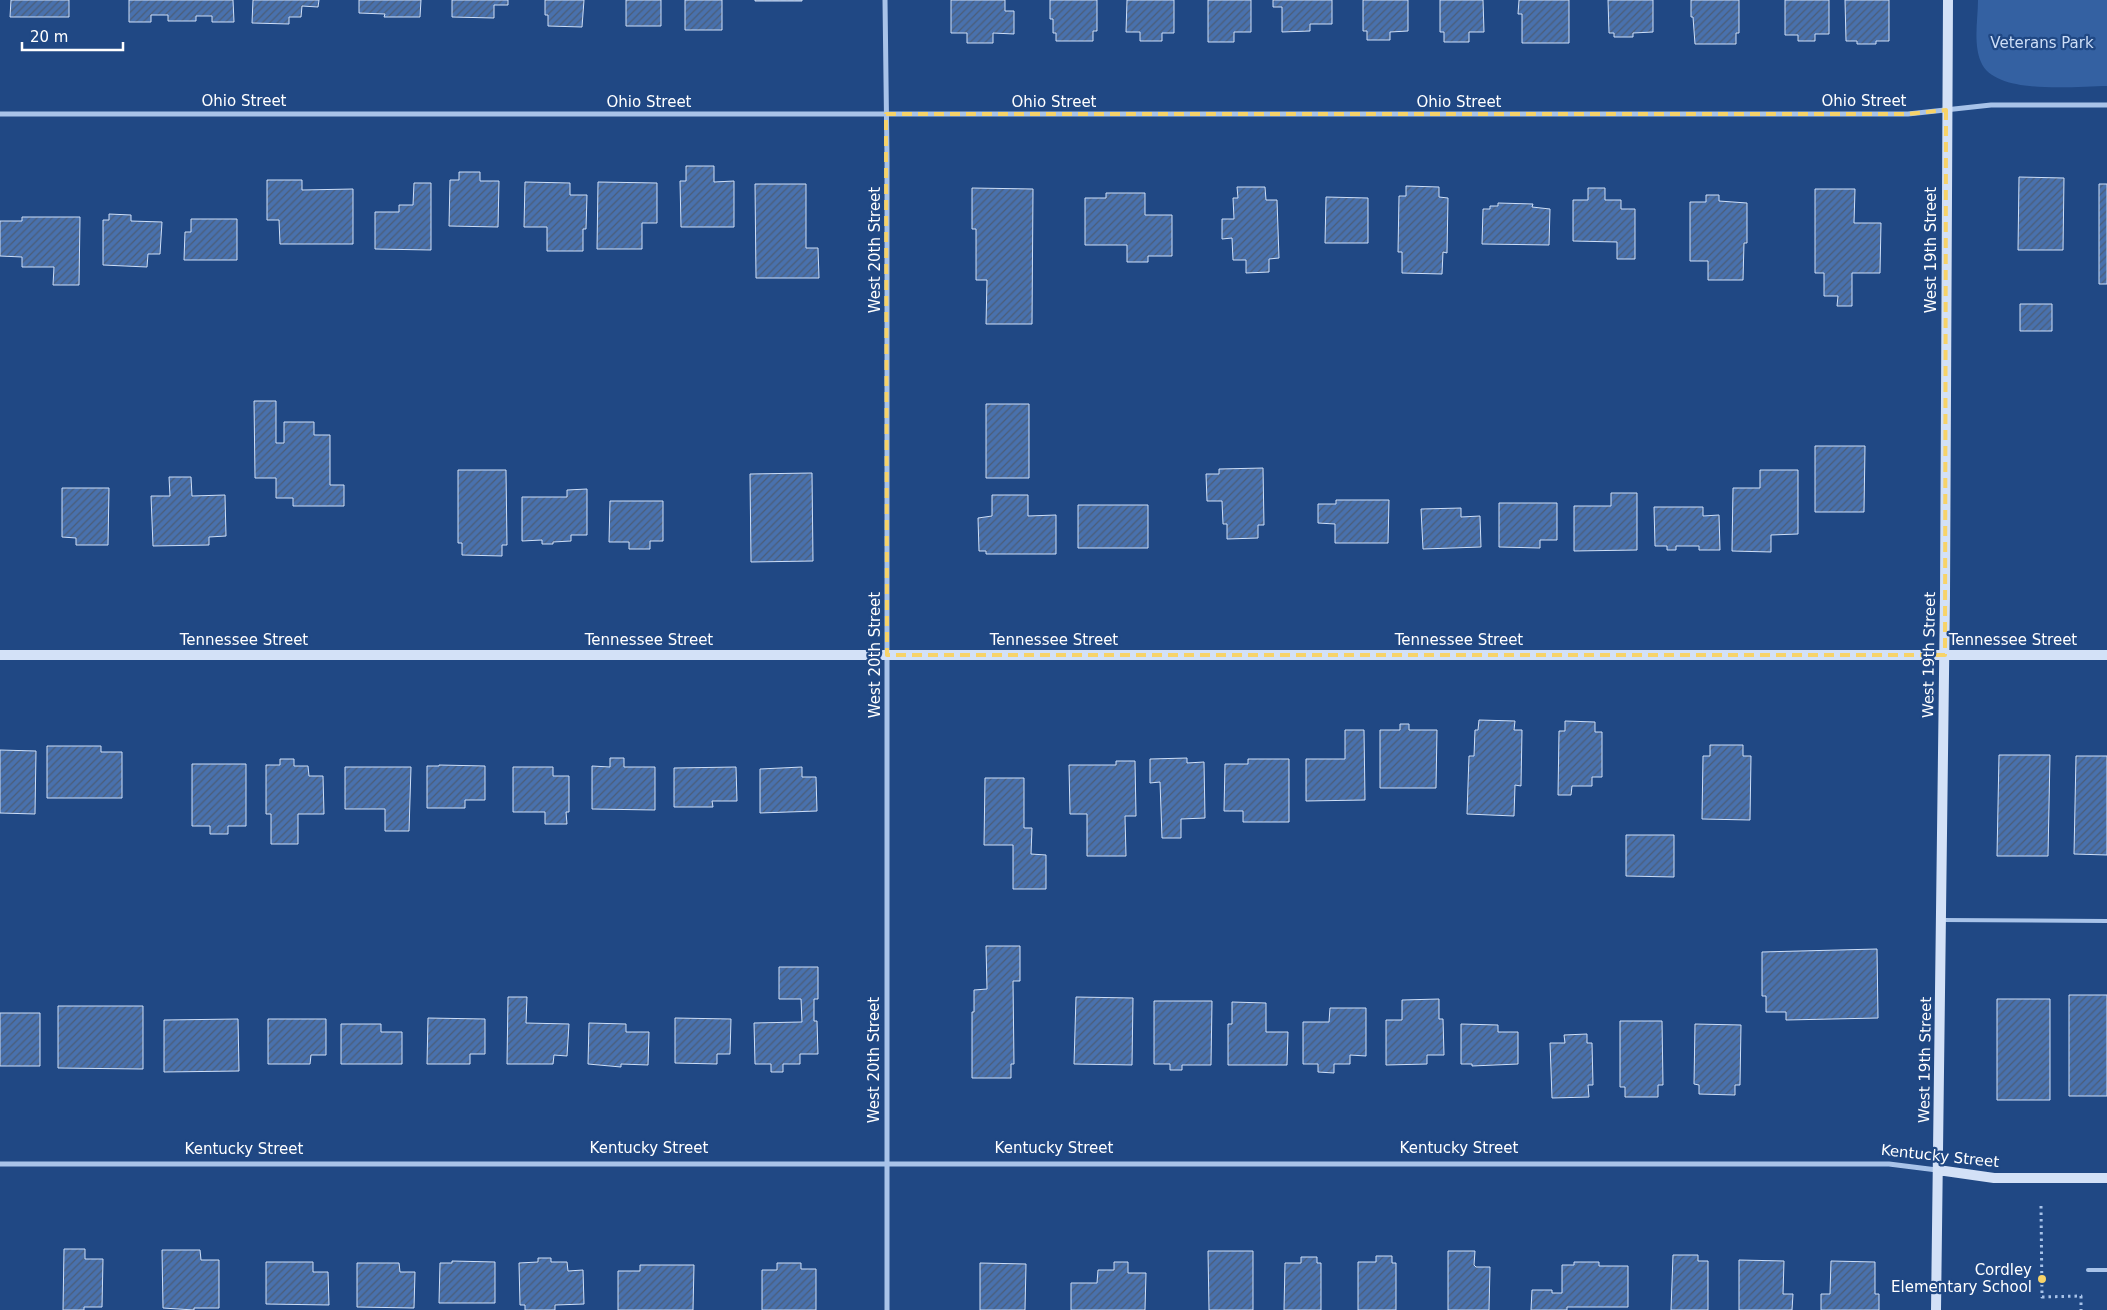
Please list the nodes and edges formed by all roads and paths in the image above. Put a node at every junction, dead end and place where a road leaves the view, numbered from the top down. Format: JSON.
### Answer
{"nodes":[{"id":1,"x":885,"y":0,"type":"edge"},
{"id":2,"x":1948,"y":0,"type":"edge"},
{"id":3,"x":2107,"y":105,"type":"edge"},
{"id":4,"x":1946,"y":110,"type":"junction"},
{"id":5,"x":0,"y":114,"type":"edge"},
{"id":6,"x":886,"y":114,"type":"junction"},
{"id":7,"x":0,"y":655,"type":"edge"},
{"id":8,"x":887,"y":655,"type":"junction"},
{"id":9,"x":1945,"y":655,"type":"junction"},
{"id":10,"x":2107,"y":655,"type":"edge"},
{"id":11,"x":1941,"y":920,"type":"junction"},
{"id":12,"x":2107,"y":921,"type":"edge"},
{"id":13,"x":887,"y":1163,"type":"junction"},
{"id":14,"x":0,"y":1164,"type":"edge"},
{"id":15,"x":1938,"y":1170,"type":"junction"},
{"id":16,"x":2107,"y":1178,"type":"edge"},
{"id":17,"x":2041,"y":1206,"type":"dead end"},
{"id":18,"x":2088,"y":1270,"type":"dead end"},
{"id":19,"x":2107,"y":1270,"type":"edge"},
{"id":20,"x":887,"y":1310,"type":"edge"},
{"id":21,"x":1936,"y":1310,"type":"edge"},
{"id":22,"x":2081,"y":1310,"type":"edge"}],
"edges":[{"from":1,"to":6,"type":"street","name":"West 20th Street"},
{"from":2,"to":4,"type":"street","name":"West 19th Street"},
{"from":3,"to":4,"type":"street","name":"Ohio Street"},
{"from":4,"to":6,"type":"street","name":"Ohio Street"},
{"from":4,"to":9,"type":"street","name":"West 19th Street"},
{"from":5,"to":6,"type":"street","name":"Ohio Street"},
{"from":6,"to":8,"type":"street","name":"West 20th Street"},
{"from":7,"to":8,"type":"street","name":"Tennessee Street"},
{"from":8,"to":9,"type":"street","name":"Tennessee Street"},
{"from":8,"to":13,"type":"street","name":"West 20th Street"},
{"from":9,"to":10,"type":"street","name":"Tennessee Street"},
{"from":9,"to":11,"type":"street","name":"West 19th Street"},
{"from":11,"to":12,"type":"lane"},
{"from":11,"to":15,"type":"street","name":"West 19th Street"},
{"from":13,"to":14,"type":"street","name":"Kentucky Street"},
{"from":13,"to":15,"type":"street","name":"Kentucky Street"},
{"from":13,"to":20,"type":"street","name":"West 20th Street"},
{"from":15,"to":16,"type":"street","name":"Kentucky Street"},
{"from":15,"to":21,"type":"street","name":"West 19th Street"},
{"from":17,"to":22,"type":"path"},
{"from":18,"to":19,"type":"lane"}]}
